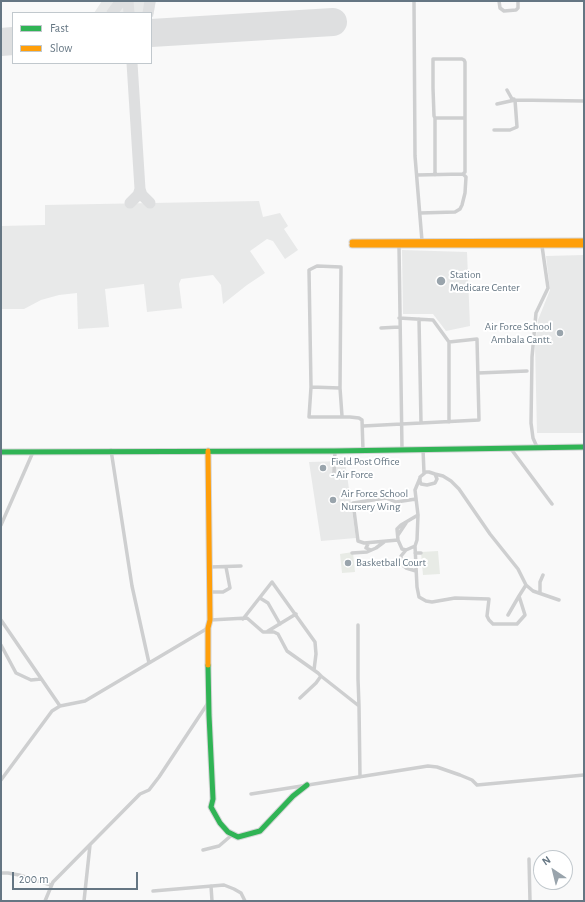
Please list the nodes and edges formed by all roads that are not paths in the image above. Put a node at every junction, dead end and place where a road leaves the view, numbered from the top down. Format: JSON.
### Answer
{"nodes":[{"id":1,"x":414,"y":1,"type":"edge"},
{"id":2,"x":499,"y":1,"type":"edge"},
{"id":3,"x":518,"y":1,"type":"edge"},
{"id":4,"x":507,"y":90,"type":"dead end"},
{"id":5,"x":515,"y":100,"type":"junction"},
{"id":6,"x":584,"y":100,"type":"edge"},
{"id":7,"x":497,"y":104,"type":"dead end"},
{"id":8,"x":435,"y":118,"type":"junction"},
{"id":9,"x":465,"y":118,"type":"junction"},
{"id":10,"x":494,"y":130,"type":"dead end"},
{"id":11,"x":463,"y":174,"type":"junction"},
{"id":12,"x":417,"y":175,"type":"junction"},
{"id":13,"x":435,"y":175,"type":"junction"},
{"id":14,"x":420,"y":213,"type":"junction"},
{"id":15,"x":584,"y":241,"type":"edge"},
{"id":16,"x":422,"y":242,"type":"junction"},
{"id":17,"x":584,"y":245,"type":"edge"},
{"id":18,"x":399,"y":246,"type":"junction"},
{"id":19,"x":542,"y":246,"type":"junction"},
{"id":20,"x":399,"y":318,"type":"junction"},
{"id":21,"x":419,"y":319,"type":"junction"},
{"id":22,"x":399,"y":327,"type":"junction"},
{"id":23,"x":381,"y":328,"type":"dead end"},
{"id":24,"x":449,"y":342,"type":"junction"},
{"id":25,"x":527,"y":371,"type":"dead end"},
{"id":26,"x":478,"y":373,"type":"junction"},
{"id":27,"x":311,"y":387,"type":"junction"},
{"id":28,"x":340,"y":388,"type":"junction"},
{"id":29,"x":342,"y":416,"type":"junction"},
{"id":30,"x":449,"y":422,"type":"junction"},
{"id":31,"x":421,"y":423,"type":"junction"},
{"id":32,"x":402,"y":424,"type":"junction"},
{"id":33,"x":363,"y":426,"type":"junction"},
{"id":34,"x":584,"y":446,"type":"edge"},
{"id":35,"x":537,"y":447,"type":"junction"},
{"id":36,"x":402,"y":449,"type":"junction"},
{"id":37,"x":423,"y":449,"type":"junction"},
{"id":38,"x":511,"y":449,"type":"junction"},
{"id":39,"x":111,"y":450,"type":"junction"},
{"id":40,"x":208,"y":450,"type":"junction"},
{"id":41,"x":363,"y":450,"type":"junction"},
{"id":42,"x":336,"y":451,"type":"junction"},
{"id":43,"x":1,"y":452,"type":"edge"},
{"id":44,"x":33,"y":452,"type":"junction"},
{"id":45,"x":334,"y":473,"type":"dead end"},
{"id":46,"x":424,"y":473,"type":"junction"},
{"id":47,"x":435,"y":474,"type":"junction"},
{"id":48,"x":420,"y":478,"type":"junction"},
{"id":49,"x":416,"y":499,"type":"junction"},
{"id":50,"x":552,"y":504,"type":"dead end"},
{"id":51,"x":418,"y":515,"type":"junction"},
{"id":52,"x":1,"y":525,"type":"edge"},
{"id":53,"x":398,"y":538,"type":"junction"},
{"id":54,"x":388,"y":541,"type":"junction"},
{"id":55,"x":366,"y":543,"type":"junction"},
{"id":56,"x":414,"y":546,"type":"junction"},
{"id":57,"x":371,"y":550,"type":"junction"},
{"id":58,"x":406,"y":550,"type":"junction"},
{"id":59,"x":352,"y":553,"type":"dead end"},
{"id":60,"x":415,"y":553,"type":"junction"},
{"id":61,"x":421,"y":553,"type":"dead end"},
{"id":62,"x":241,"y":566,"type":"dead end"},
{"id":63,"x":210,"y":567,"type":"junction"},
{"id":64,"x":226,"y":567,"type":"junction"},
{"id":65,"x":416,"y":571,"type":"junction"},
{"id":66,"x":543,"y":575,"type":"dead end"},
{"id":67,"x":526,"y":584,"type":"junction"},
{"id":68,"x":210,"y":592,"type":"junction"},
{"id":69,"x":540,"y":593,"type":"junction"},
{"id":70,"x":519,"y":596,"type":"junction"},
{"id":71,"x":260,"y":598,"type":"junction"},
{"id":72,"x":559,"y":600,"type":"dead end"},
{"id":73,"x":296,"y":614,"type":"junction"},
{"id":74,"x":508,"y":615,"type":"dead end"},
{"id":75,"x":243,"y":618,"type":"junction"},
{"id":76,"x":210,"y":620,"type":"junction"},
{"id":77,"x":2,"y":623,"type":"edge"},
{"id":78,"x":280,"y":624,"type":"junction"},
{"id":79,"x":358,"y":625,"type":"dead end"},
{"id":80,"x":208,"y":628,"type":"junction"},
{"id":81,"x":268,"y":631,"type":"junction"},
{"id":82,"x":1,"y":645,"type":"edge"},
{"id":83,"x":149,"y":663,"type":"junction"},
{"id":84,"x":314,"y":670,"type":"junction"},
{"id":85,"x":321,"y":676,"type":"junction"},
{"id":86,"x":41,"y":679,"type":"junction"},
{"id":87,"x":300,"y":698,"type":"dead end"},
{"id":88,"x":209,"y":702,"type":"junction"},
{"id":89,"x":60,"y":706,"type":"junction"},
{"id":90,"x":359,"y":706,"type":"junction"},
{"id":91,"x":584,"y":775,"type":"edge"},
{"id":92,"x":360,"y":777,"type":"junction"},
{"id":93,"x":1,"y":780,"type":"edge"},
{"id":94,"x":308,"y":785,"type":"junction"},
{"id":95,"x":251,"y":794,"type":"dead end"},
{"id":96,"x":233,"y":834,"type":"junction"},
{"id":97,"x":90,"y":845,"type":"junction"},
{"id":98,"x":203,"y":850,"type":"dead end"},
{"id":99,"x":529,"y":859,"type":"dead end"},
{"id":100,"x":1,"y":873,"type":"edge"},
{"id":101,"x":51,"y":885,"type":"junction"},
{"id":102,"x":211,"y":886,"type":"junction"},
{"id":103,"x":153,"y":891,"type":"dead end"},
{"id":104,"x":45,"y":901,"type":"edge"},
{"id":105,"x":84,"y":901,"type":"edge"},
{"id":106,"x":212,"y":901,"type":"edge"},
{"id":107,"x":245,"y":901,"type":"edge"},
{"id":108,"x":530,"y":901,"type":"edge"}],
"edges":[{"from":1,"to":12,"type":"street"},
{"from":2,"to":3,"type":"street"},
{"from":4,"to":5,"type":"street"},
{"from":5,"to":6,"type":"street"},
{"from":5,"to":7,"type":"street"},
{"from":5,"to":10,"type":"street"},
{"from":8,"to":9,"type":"street"},
{"from":8,"to":9,"type":"street"},
{"from":8,"to":13,"type":"street"},
{"from":9,"to":11,"type":"street"},
{"from":11,"to":13,"type":"street"},
{"from":11,"to":14,"type":"street"},
{"from":12,"to":13,"type":"street"},
{"from":12,"to":14,"type":"street"},
{"from":14,"to":16,"type":"street"},
{"from":15,"to":16,"type":"street"},
{"from":16,"to":18,"type":"street"},
{"from":17,"to":19,"type":"street"},
{"from":18,"to":19,"type":"street"},
{"from":18,"to":20,"type":"street"},
{"from":19,"to":35,"type":"street"},
{"from":20,"to":21,"type":"street"},
{"from":20,"to":22,"type":"street"},
{"from":21,"to":24,"type":"street"},
{"from":21,"to":31,"type":"street"},
{"from":22,"to":23,"type":"street"},
{"from":22,"to":32,"type":"street"},
{"from":24,"to":26,"type":"street"},
{"from":24,"to":30,"type":"street"},
{"from":25,"to":26,"type":"street"},
{"from":26,"to":30,"type":"street"},
{"from":27,"to":28,"type":"street"},
{"from":27,"to":28,"type":"street"},
{"from":27,"to":29,"type":"street"},
{"from":28,"to":29,"type":"street"},
{"from":29,"to":33,"type":"street"},
{"from":30,"to":31,"type":"street"},
{"from":31,"to":32,"type":"street"},
{"from":32,"to":33,"type":"street"},
{"from":32,"to":36,"type":"street"},
{"from":33,"to":41,"type":"street"},
{"from":34,"to":35,"type":"street"},
{"from":35,"to":38,"type":"street"},
{"from":36,"to":37,"type":"street"},
{"from":36,"to":41,"type":"street"},
{"from":37,"to":38,"type":"street"},
{"from":37,"to":46,"type":"street"},
{"from":38,"to":50,"type":"street"},
{"from":39,"to":40,"type":"street"},
{"from":39,"to":44,"type":"street"},
{"from":39,"to":83,"type":"street"},
{"from":40,"to":42,"type":"street"},
{"from":40,"to":63,"type":"street"},
{"from":41,"to":42,"type":"street"},
{"from":42,"to":45,"type":"street"},
{"from":43,"to":44,"type":"street"},
{"from":44,"to":52,"type":"street"},
{"from":46,"to":47,"type":"street"},
{"from":46,"to":48,"type":"street"},
{"from":47,"to":48,"type":"street"},
{"from":47,"to":67,"type":"street"},
{"from":48,"to":49,"type":"street"},
{"from":49,"to":51,"type":"street"},
{"from":49,"to":55,"type":"street"},
{"from":51,"to":53,"type":"street"},
{"from":51,"to":56,"type":"street"},
{"from":53,"to":54,"type":"street"},
{"from":53,"to":58,"type":"street"},
{"from":54,"to":55,"type":"street"},
{"from":54,"to":57,"type":"street"},
{"from":55,"to":57,"type":"street"},
{"from":56,"to":58,"type":"street"},
{"from":56,"to":60,"type":"street"},
{"from":57,"to":59,"type":"street"},
{"from":58,"to":65,"type":"street"},
{"from":60,"to":61,"type":"street"},
{"from":60,"to":65,"type":"street"},
{"from":62,"to":64,"type":"street"},
{"from":63,"to":64,"type":"street"},
{"from":63,"to":68,"type":"street"},
{"from":64,"to":68,"type":"street"},
{"from":65,"to":70,"type":"street"},
{"from":66,"to":69,"type":"street"},
{"from":67,"to":69,"type":"street"},
{"from":67,"to":70,"type":"street"},
{"from":68,"to":76,"type":"street"},
{"from":69,"to":72,"type":"street"},
{"from":70,"to":74,"type":"street"},
{"from":71,"to":73,"type":"street"},
{"from":71,"to":75,"type":"street"},
{"from":71,"to":78,"type":"street"},
{"from":73,"to":78,"type":"street"},
{"from":73,"to":84,"type":"street"},
{"from":75,"to":76,"type":"street"},
{"from":75,"to":81,"type":"street"},
{"from":76,"to":80,"type":"street"},
{"from":77,"to":86,"type":"street"},
{"from":78,"to":81,"type":"street"},
{"from":79,"to":90,"type":"street"},
{"from":80,"to":83,"type":"street"},
{"from":80,"to":88,"type":"street"},
{"from":81,"to":84,"type":"street"},
{"from":82,"to":86,"type":"street"},
{"from":83,"to":89,"type":"street"},
{"from":84,"to":85,"type":"street"},
{"from":85,"to":87,"type":"street"},
{"from":85,"to":90,"type":"street"},
{"from":86,"to":89,"type":"street"},
{"from":88,"to":96,"type":"street"},
{"from":88,"to":97,"type":"street"},
{"from":89,"to":93,"type":"street"},
{"from":90,"to":92,"type":"street"},
{"from":91,"to":92,"type":"street"},
{"from":92,"to":94,"type":"street"},
{"from":94,"to":95,"type":"street"},
{"from":94,"to":96,"type":"street"},
{"from":96,"to":98,"type":"street"},
{"from":97,"to":101,"type":"street"},
{"from":97,"to":105,"type":"street"},
{"from":99,"to":108,"type":"street"},
{"from":100,"to":101,"type":"street"},
{"from":101,"to":104,"type":"street"},
{"from":102,"to":103,"type":"street"},
{"from":102,"to":106,"type":"street"},
{"from":102,"to":107,"type":"street"}]}
